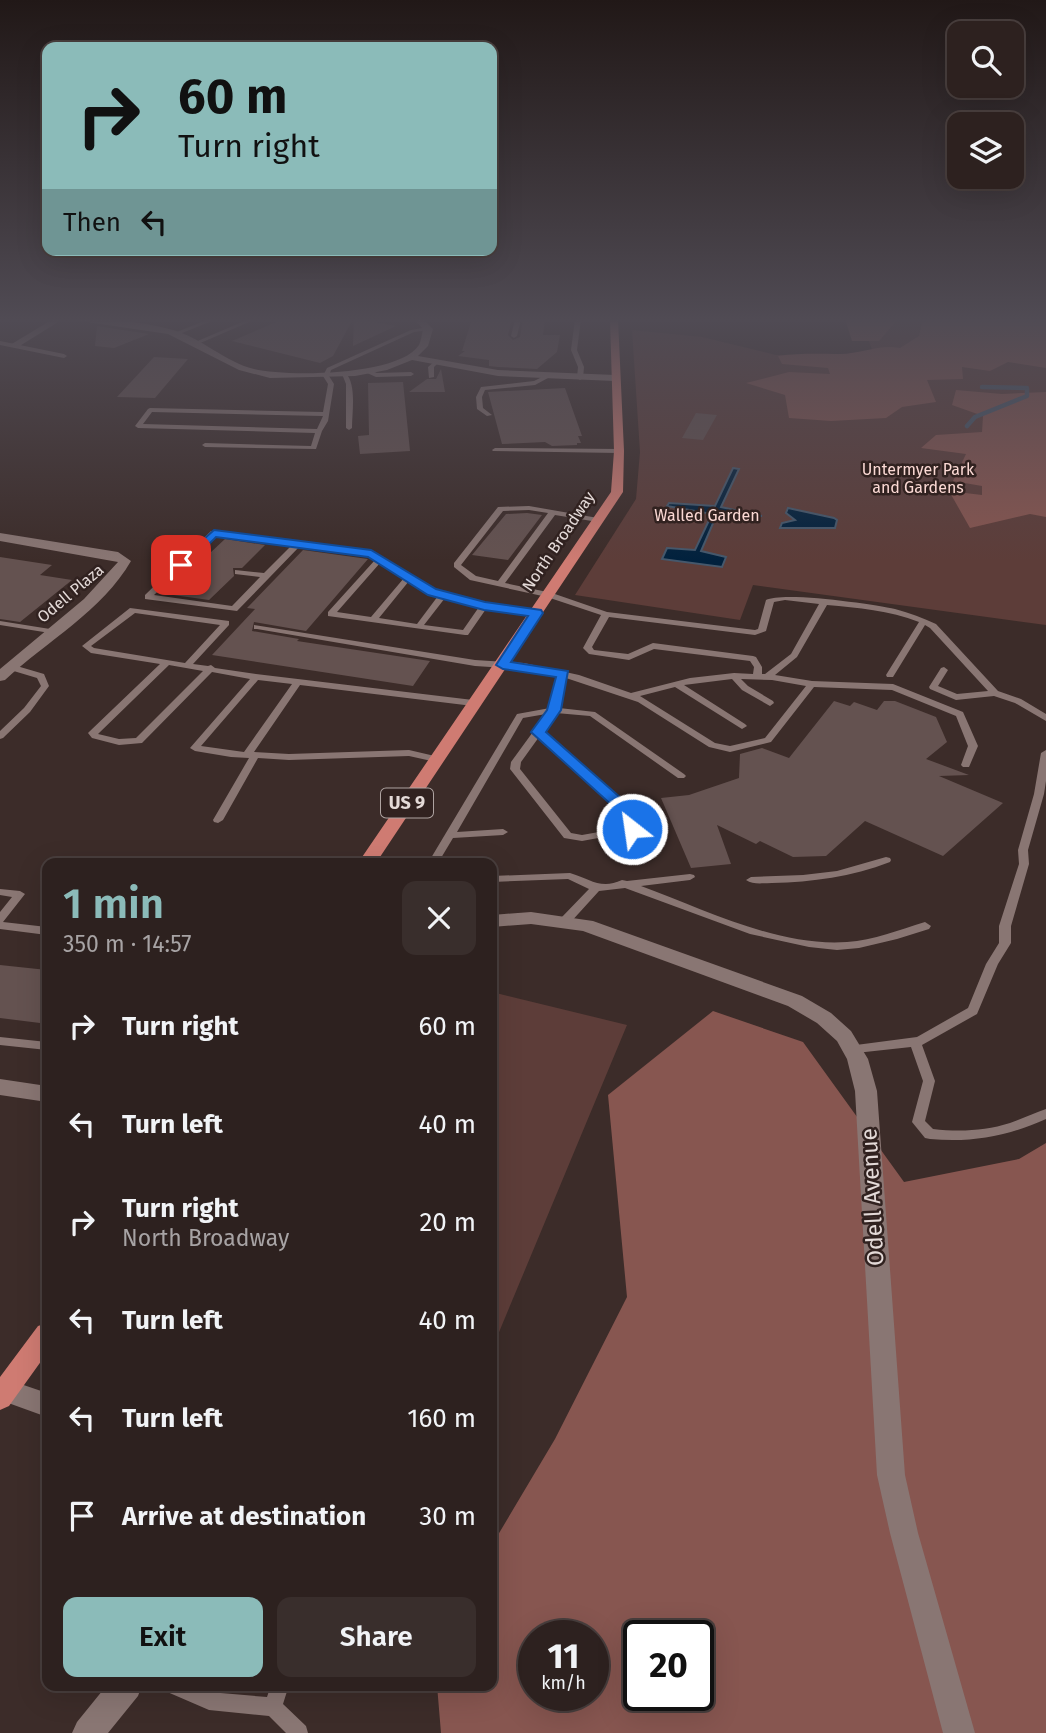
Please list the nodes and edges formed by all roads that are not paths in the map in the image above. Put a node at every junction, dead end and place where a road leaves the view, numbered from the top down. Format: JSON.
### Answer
{"nodes":[{"id":1,"x":328,"y":400,"type":"edge"},
{"id":2,"x":349,"y":400,"type":"edge"},
{"id":3,"x":481,"y":400,"type":"edge"},
{"id":4,"x":616,"y":400,"type":"edge"},
{"id":5,"x":326,"y":414,"type":"junction"},
{"id":6,"x":489,"y":415,"type":"dead end"},
{"id":7,"x":349,"y":429,"type":"dead end"},
{"id":8,"x":319,"y":431,"type":"junction"},
{"id":9,"x":205,"y":445,"type":"dead end"},
{"id":10,"x":495,"y":450,"type":"dead end"},
{"id":11,"x":619,"y":451,"type":"junction"},
{"id":12,"x":553,"y":512,"type":"junction"},
{"id":13,"x":598,"y":520,"type":"junction"},
{"id":14,"x":0,"y":537,"type":"edge"},
{"id":15,"x":297,"y":544,"type":"junction"},
{"id":16,"x":380,"y":559,"type":"junction"},
{"id":17,"x":238,"y":572,"type":"dead end"},
{"id":18,"x":267,"y":576,"type":"junction"},
{"id":19,"x":409,"y":577,"type":"junction"},
{"id":20,"x":500,"y":584,"type":"junction"},
{"id":21,"x":443,"y":595,"type":"junction"},
{"id":22,"x":549,"y":595,"type":"junction"},
{"id":23,"x":824,"y":603,"type":"junction"},
{"id":24,"x":484,"y":606,"type":"junction"},
{"id":25,"x":536,"y":613,"type":"junction"},
{"id":26,"x":606,"y":614,"type":"junction"},
{"id":27,"x":373,"y":620,"type":"junction"},
{"id":28,"x":924,"y":621,"type":"junction"},
{"id":29,"x":0,"y":623,"type":"edge"},
{"id":30,"x":419,"y":626,"type":"junction"},
{"id":31,"x":257,"y":627,"type":"dead end"},
{"id":32,"x":50,"y":631,"type":"junction"},
{"id":33,"x":167,"y":662,"type":"junction"},
{"id":34,"x":188,"y":665,"type":"junction"},
{"id":35,"x":503,"y":665,"type":"junction"},
{"id":36,"x":211,"y":668,"type":"junction"},
{"id":37,"x":944,"y":670,"type":"dead end"},
{"id":38,"x":5,"y":672,"type":"edge"},
{"id":39,"x":563,"y":674,"type":"junction"},
{"id":40,"x":890,"y":675,"type":"dead end"},
{"id":41,"x":734,"y":676,"type":"junction"},
{"id":42,"x":762,"y":676,"type":"junction"},
{"id":43,"x":256,"y":677,"type":"junction"},
{"id":44,"x":298,"y":681,"type":"junction"},
{"id":45,"x":812,"y":684,"type":"junction"},
{"id":46,"x":677,"y":685,"type":"junction"},
{"id":47,"x":995,"y":693,"type":"junction"},
{"id":48,"x":631,"y":696,"type":"junction"},
{"id":49,"x":473,"y":703,"type":"junction"},
{"id":50,"x":770,"y":703,"type":"dead end"},
{"id":51,"x":554,"y":710,"type":"junction"},
{"id":52,"x":1045,"y":715,"type":"edge"},
{"id":53,"x":743,"y":726,"type":"dead end"},
{"id":54,"x":538,"y":732,"type":"junction"},
{"id":55,"x":0,"y":736,"type":"edge"},
{"id":56,"x":1046,"y":753,"type":"edge"},
{"id":57,"x":251,"y":755,"type":"junction"},
{"id":58,"x":436,"y":760,"type":"junction"},
{"id":59,"x":965,"y":765,"type":"dead end"},
{"id":60,"x":681,"y":776,"type":"dead end"},
{"id":61,"x":218,"y":820,"type":"dead end"},
{"id":62,"x":503,"y":832,"type":"dead end"},
{"id":63,"x":449,"y":835,"type":"junction"},
{"id":64,"x":370,"y":858,"type":"edge"},
{"id":65,"x":436,"y":858,"type":"edge"},
{"id":66,"x":886,"y":860,"type":"dead end"},
{"id":67,"x":690,"y":877,"type":"dead end"},
{"id":68,"x":497,"y":879,"type":"edge"},
{"id":69,"x":751,"y":880,"type":"dead end"},
{"id":70,"x":622,"y":883,"type":"junction"},
{"id":71,"x":596,"y":888,"type":"junction"},
{"id":72,"x":0,"y":892,"type":"edge"},
{"id":73,"x":0,"y":919,"type":"edge"},
{"id":74,"x":497,"y":921,"type":"edge"},
{"id":75,"x":565,"y":921,"type":"junction"},
{"id":76,"x":0,"y":925,"type":"edge"},
{"id":77,"x":925,"y":926,"type":"dead end"},
{"id":78,"x":42,"y":930,"type":"edge"},
{"id":79,"x":0,"y":1041,"type":"edge"},
{"id":80,"x":915,"y":1042,"type":"junction"},
{"id":81,"x":42,"y":1045,"type":"edge"},
{"id":82,"x":856,"y":1049,"type":"junction"},
{"id":83,"x":0,"y":1087,"type":"edge"},
{"id":84,"x":42,"y":1093,"type":"edge"},
{"id":85,"x":1046,"y":1114,"type":"edge"},
{"id":86,"x":42,"y":1341,"type":"edge"},
{"id":87,"x":3,"y":1394,"type":"edge"},
{"id":88,"x":42,"y":1404,"type":"edge"},
{"id":89,"x":122,"y":1691,"type":"edge"},
{"id":90,"x":185,"y":1691,"type":"edge"},
{"id":91,"x":279,"y":1691,"type":"edge"},
{"id":92,"x":273,"y":1707,"type":"junction"},
{"id":93,"x":88,"y":1733,"type":"edge"},
{"id":94,"x":299,"y":1733,"type":"edge"},
{"id":95,"x":959,"y":1733,"type":"edge"}],
"edges":[{"from":1,"to":5,"type":"lane"},
{"from":2,"to":7,"type":"lane"},
{"from":3,"to":6,"type":"lane"},
{"from":4,"to":11,"type":"main road","name":"North Broadway","number":"US 9"},
{"from":5,"to":8,"type":"lane"},
{"from":5,"to":8,"type":"lane"},
{"from":8,"to":9,"type":"lane"},
{"from":10,"to":11,"type":"lane"},
{"from":11,"to":13,"type":"main road","name":"North Broadway","number":"US 9"},
{"from":12,"to":13,"type":"lane"},
{"from":12,"to":20,"type":"lane"},
{"from":12,"to":20,"type":"lane"},
{"from":13,"to":22,"type":"main road","name":"North Broadway","number":"US 9"},
{"from":14,"to":32,"type":"street","name":"Odell Plaza"},
{"from":15,"to":16,"type":"lane"},
{"from":15,"to":18,"type":"lane"},
{"from":15,"to":18,"type":"lane"},
{"from":16,"to":19,"type":"lane"},
{"from":16,"to":27,"type":"lane"},
{"from":17,"to":18,"type":"lane"},
{"from":19,"to":21,"type":"lane"},
{"from":19,"to":27,"type":"lane"},
{"from":20,"to":22,"type":"lane"},
{"from":21,"to":24,"type":"lane"},
{"from":21,"to":30,"type":"lane"},
{"from":22,"to":25,"type":"main road","name":"North Broadway","number":"US 9"},
{"from":22,"to":26,"type":"lane"},
{"from":23,"to":26,"type":"lane"},
{"from":23,"to":28,"type":"lane"},
{"from":23,"to":42,"type":"lane"},
{"from":24,"to":25,"type":"lane"},
{"from":24,"to":30,"type":"lane"},
{"from":25,"to":35,"type":"main road","name":"North Broadway","number":"US 9"},
{"from":26,"to":42,"type":"lane"},
{"from":27,"to":30,"type":"lane"},
{"from":28,"to":40,"type":"lane"},
{"from":28,"to":47,"type":"lane"},
{"from":29,"to":32,"type":"lane"},
{"from":31,"to":35,"type":"lane"},
{"from":32,"to":38,"type":"street","name":"Odell Plaza"},
{"from":33,"to":34,"type":"lane"},
{"from":33,"to":34,"type":"lane"},
{"from":33,"to":36,"type":"lane"},
{"from":34,"to":36,"type":"lane"},
{"from":35,"to":39,"type":"lane"},
{"from":35,"to":49,"type":"main road","name":"North Broadway","number":"US 9"},
{"from":36,"to":43,"type":"lane"},
{"from":37,"to":47,"type":"lane"},
{"from":38,"to":55,"type":"lane"},
{"from":39,"to":48,"type":"lane"},
{"from":39,"to":51,"type":"lane"},
{"from":41,"to":42,"type":"lane"},
{"from":41,"to":46,"type":"lane"},
{"from":41,"to":50,"type":"lane"},
{"from":42,"to":45,"type":"lane"},
{"from":43,"to":44,"type":"lane"},
{"from":43,"to":57,"type":"lane"},
{"from":44,"to":49,"type":"lane"},
{"from":44,"to":57,"type":"lane"},
{"from":45,"to":48,"type":"lane"},
{"from":45,"to":59,"type":"lane"},
{"from":46,"to":48,"type":"lane"},
{"from":46,"to":53,"type":"lane"},
{"from":47,"to":52,"type":"lane"},
{"from":49,"to":58,"type":"main road","name":"North Broadway","number":"US 9"},
{"from":51,"to":54,"type":"lane"},
{"from":51,"to":60,"type":"lane"},
{"from":51,"to":63,"type":"lane"},
{"from":54,"to":54,"type":"lane"},
{"from":56,"to":80,"type":"lane"},
{"from":57,"to":58,"type":"lane"},
{"from":57,"to":61,"type":"lane"},
{"from":58,"to":64,"type":"main road","name":"North Broadway","number":"US 9"},
{"from":62,"to":63,"type":"lane"},
{"from":63,"to":65,"type":"lane"},
{"from":66,"to":69,"type":"lane"},
{"from":67,"to":70,"type":"lane"},
{"from":68,"to":71,"type":"lane"},
{"from":70,"to":71,"type":"lane"},
{"from":70,"to":77,"type":"lane"},
{"from":71,"to":75,"type":"lane"},
{"from":72,"to":73,"type":"lane"},
{"from":74,"to":75,"type":"street"},
{"from":75,"to":82,"type":"street"},
{"from":76,"to":78,"type":"lane"},
{"from":79,"to":81,"type":"lane"},
{"from":80,"to":82,"type":"lane"},
{"from":80,"to":85,"type":"lane"},
{"from":82,"to":95,"type":"street","name":"Odell Avenue"},
{"from":83,"to":84,"type":"street"},
{"from":86,"to":87,"type":"main road"},
{"from":87,"to":88,"type":"street"},
{"from":89,"to":93,"type":"street"},
{"from":90,"to":92,"type":"lane"},
{"from":91,"to":92,"type":"lane"},
{"from":92,"to":94,"type":"lane"}]}
